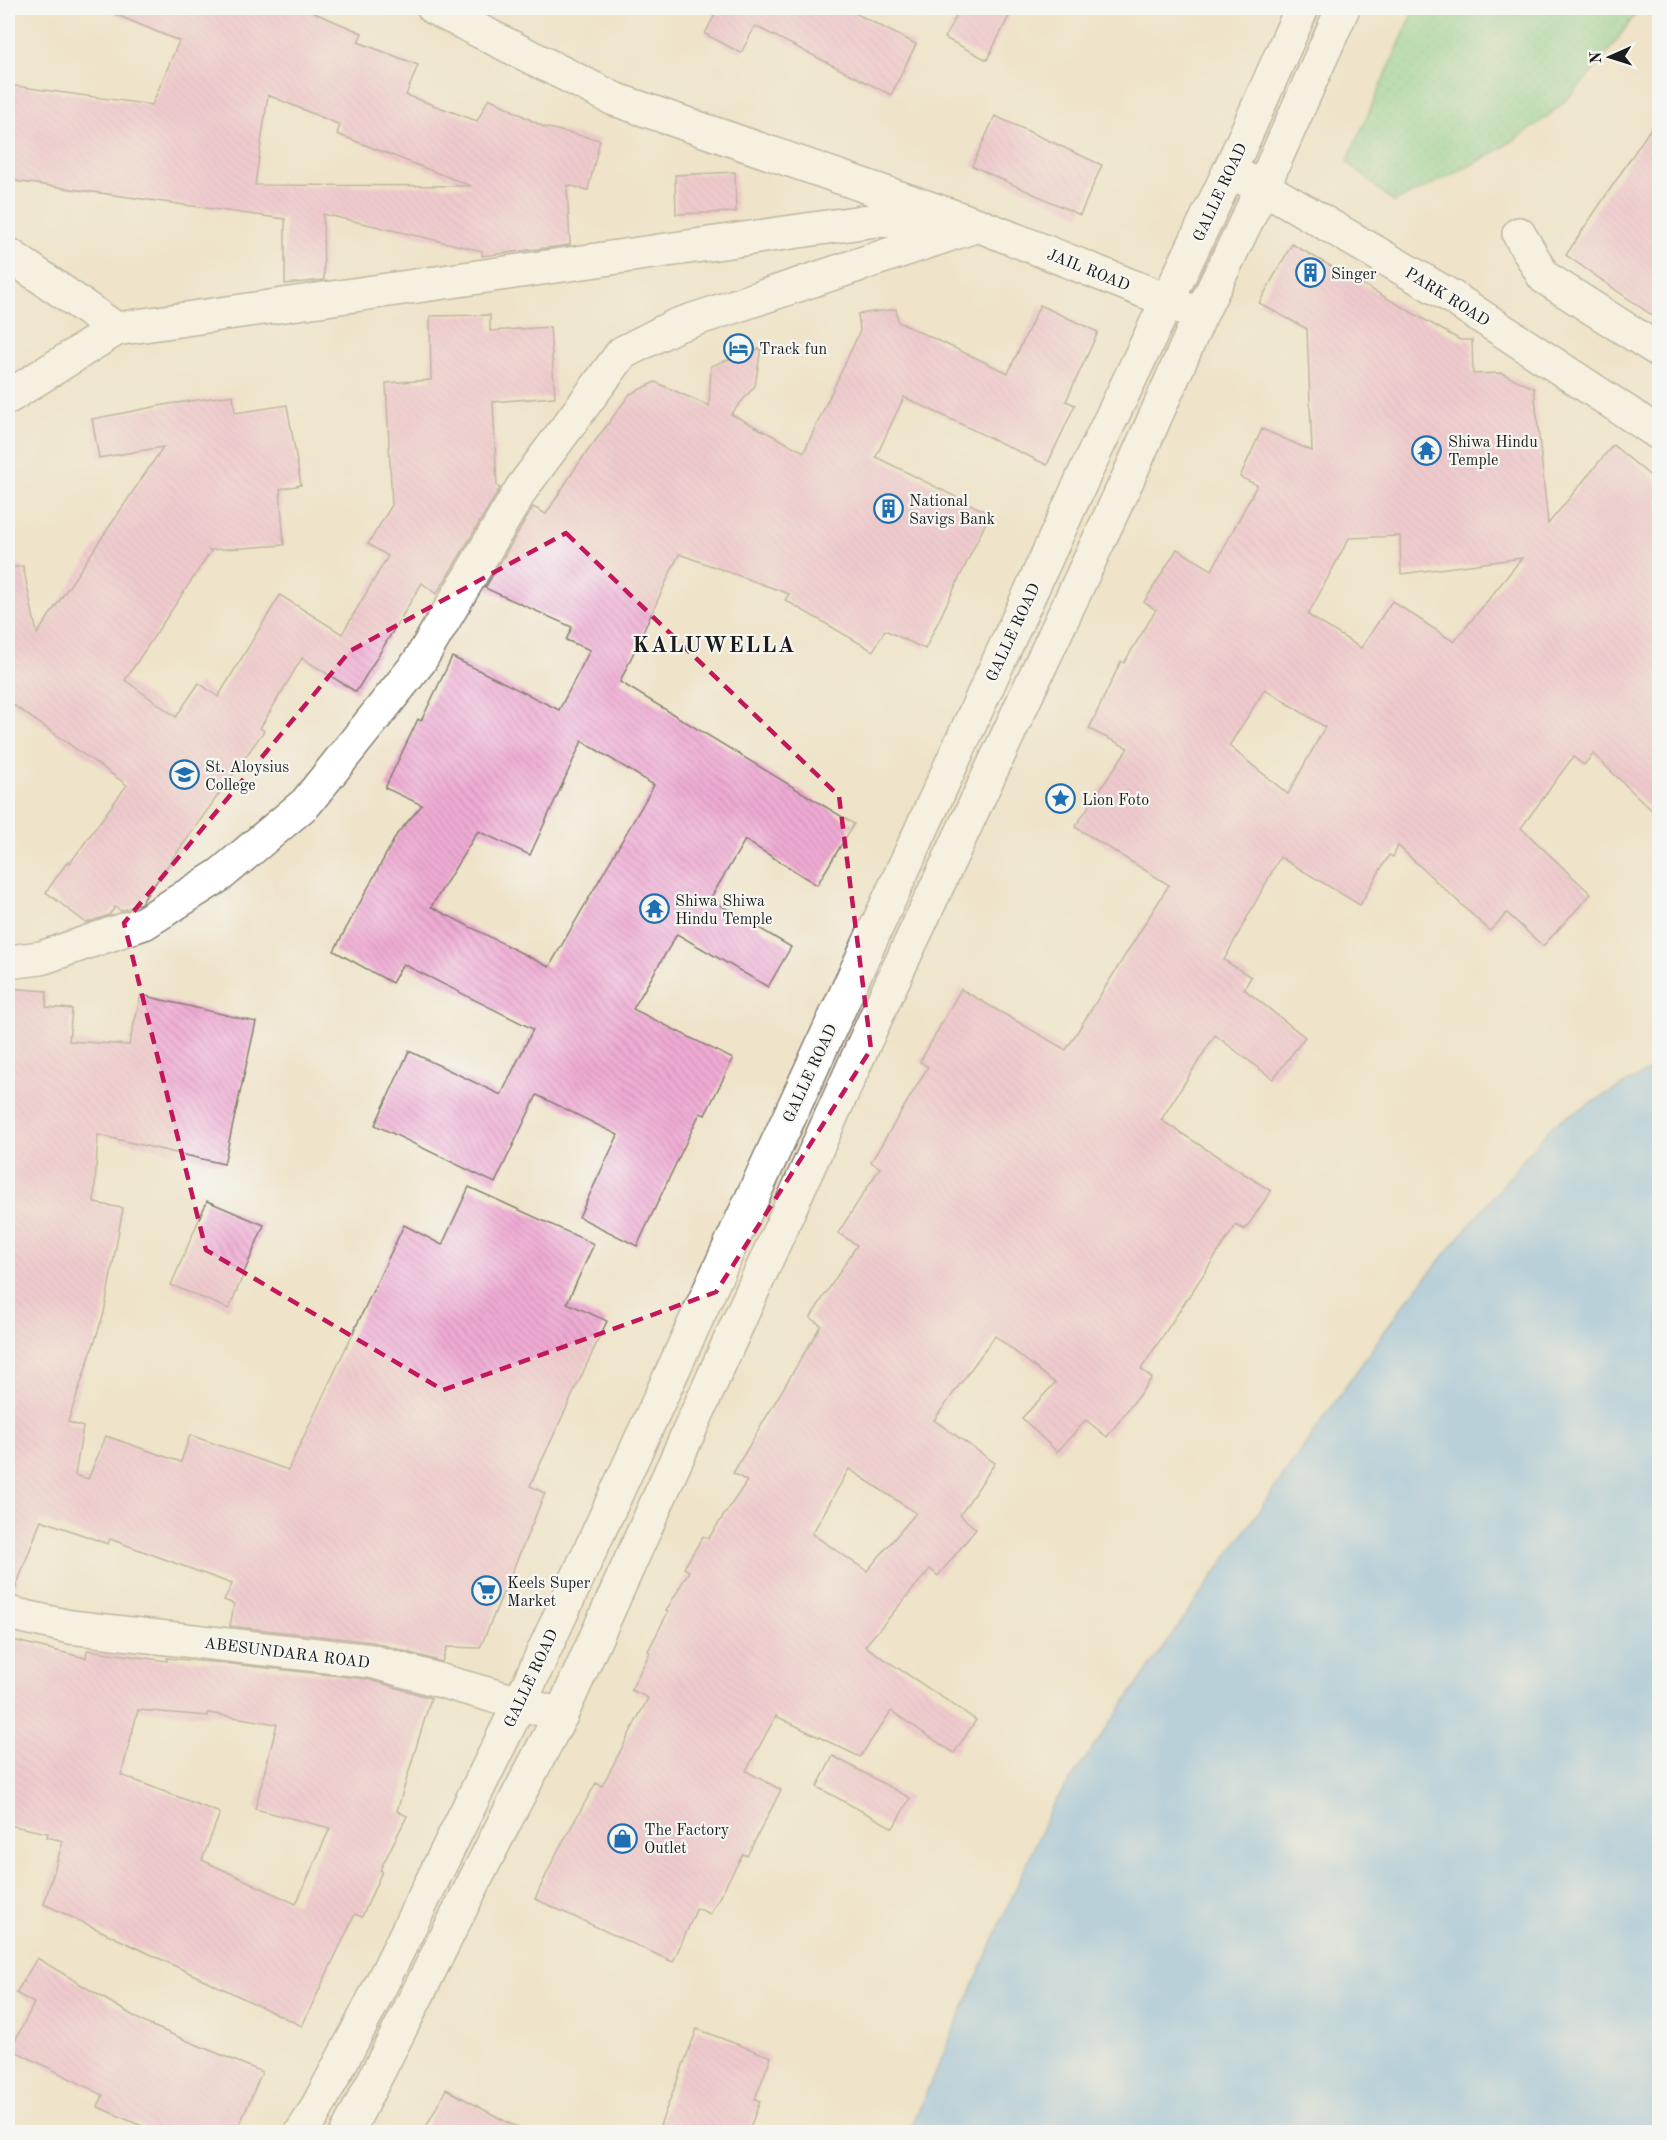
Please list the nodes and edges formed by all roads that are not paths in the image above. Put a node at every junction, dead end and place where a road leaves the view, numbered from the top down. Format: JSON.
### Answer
{"nodes":[{"id":1,"x":434,"y":8,"type":"edge"},
{"id":2,"x":1302,"y":8,"type":"edge"},
{"id":3,"x":1343,"y":8,"type":"edge"},
{"id":4,"x":1229,"y":171,"type":"junction"},
{"id":5,"x":1263,"y":187,"type":"junction"},
{"id":6,"x":978,"y":225,"type":"junction"},
{"id":7,"x":1519,"y":234,"type":"dead end"},
{"id":8,"x":8,"y":254,"type":"edge"},
{"id":9,"x":1169,"y":301,"type":"junction"},
{"id":10,"x":1200,"y":316,"type":"junction"},
{"id":11,"x":116,"y":329,"type":"junction"},
{"id":12,"x":1659,"y":351,"type":"edge"},
{"id":13,"x":8,"y":397,"type":"edge"},
{"id":14,"x":1659,"y":434,"type":"edge"},
{"id":15,"x":8,"y":962,"type":"edge"},
{"id":16,"x":8,"y":1613,"type":"edge"},
{"id":17,"x":520,"y":1703,"type":"junction"},
{"id":18,"x":561,"y":1715,"type":"junction"},
{"id":19,"x":302,"y":2133,"type":"edge"},
{"id":20,"x":347,"y":2133,"type":"edge"}],
"edges":[{"from":1,"to":6,"type":"main road","name":"JAIL ROAD"},
{"from":2,"to":4,"type":"main road","name":"GALLE ROAD"},
{"from":3,"to":5,"type":"main road"},
{"from":4,"to":5,"type":"main road","name":"PARK ROAD"},
{"from":4,"to":9,"type":"main road","name":"GALLE ROAD"},
{"from":5,"to":10,"type":"main road"},
{"from":5,"to":14,"type":"main road","name":"PARK ROAD"},
{"from":6,"to":9,"type":"main road","name":"JAIL ROAD"},
{"from":6,"to":11,"type":"main road"},
{"from":6,"to":15,"type":"main road"},
{"from":7,"to":12,"type":"main road"},
{"from":8,"to":11,"type":"main road"},
{"from":9,"to":10,"type":"main road","name":"JAIL ROAD"},
{"from":9,"to":17,"type":"main road","name":"GALLE ROAD"},
{"from":10,"to":18,"type":"main road"},
{"from":11,"to":13,"type":"main road"},
{"from":16,"to":17,"type":"main road","name":"ABESUNDARA ROAD"},
{"from":17,"to":18,"type":"main road","name":"ABESUNDARA ROAD"},
{"from":17,"to":19,"type":"main road","name":"GALLE ROAD"},
{"from":18,"to":20,"type":"main road"}]}
